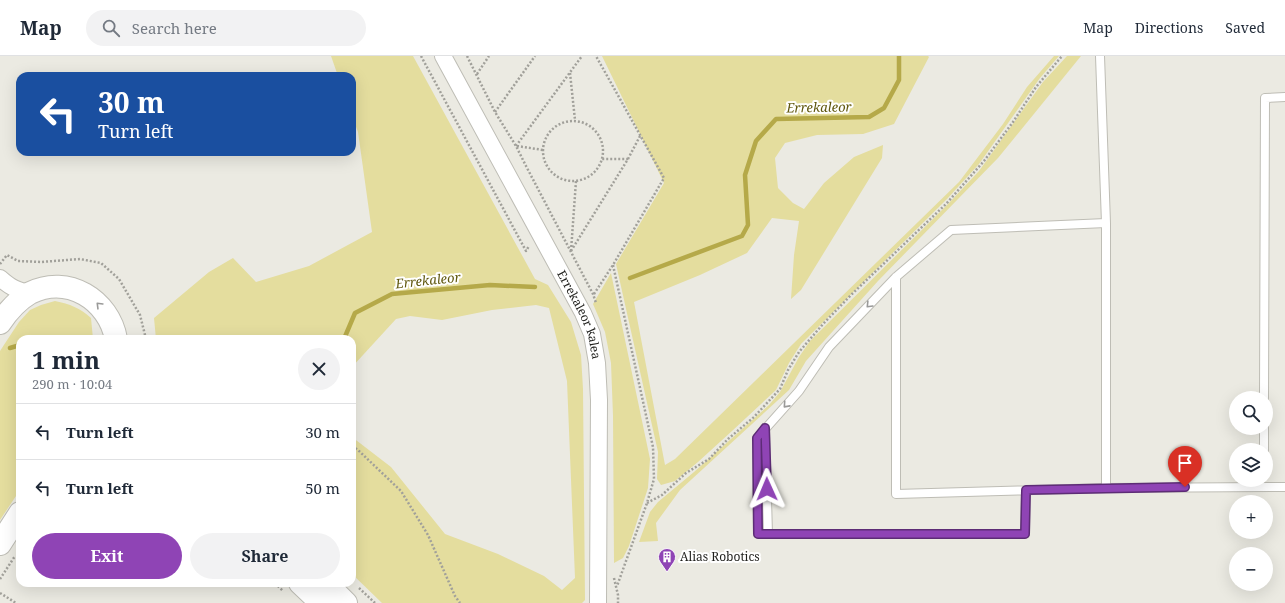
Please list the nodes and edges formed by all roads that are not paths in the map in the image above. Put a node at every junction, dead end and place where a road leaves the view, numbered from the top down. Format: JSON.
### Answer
{"nodes":[{"id":1,"x":443,"y":56,"type":"edge"},
{"id":2,"x":1100,"y":56,"type":"edge"},
{"id":3,"x":1285,"y":97,"type":"edge"},
{"id":4,"x":1106,"y":223,"type":"junction"},
{"id":5,"x":896,"y":277,"type":"junction"},
{"id":6,"x":0,"y":278,"type":"edge"},
{"id":7,"x":31,"y":293,"type":"junction"},
{"id":8,"x":0,"y":323,"type":"edge"},
{"id":9,"x":115,"y":335,"type":"edge"},
{"id":10,"x":1264,"y":391,"type":"edge"},
{"id":11,"x":1229,"y":484,"type":"edge"},
{"id":12,"x":1273,"y":485,"type":"edge"},
{"id":13,"x":1285,"y":487,"type":"edge"},
{"id":14,"x":1106,"y":488,"type":"junction"},
{"id":15,"x":1026,"y":490,"type":"junction"},
{"id":16,"x":16,"y":525,"type":"edge"},
{"id":17,"x":8,"y":549,"type":"edge"},
{"id":18,"x":304,"y":587,"type":"edge"},
{"id":19,"x":335,"y":587,"type":"edge"},
{"id":20,"x":352,"y":595,"type":"edge"},
{"id":21,"x":321,"y":603,"type":"edge"},
{"id":22,"x":598,"y":603,"type":"edge"}],
"edges":[{"from":1,"to":22,"type":"street","name":"Errekaleor kalea"},
{"from":2,"to":4,"type":"lane"},
{"from":3,"to":10,"type":"lane"},
{"from":4,"to":5,"type":"lane"},
{"from":4,"to":14,"type":"lane"},
{"from":5,"to":15,"type":"lane"},
{"from":5,"to":15,"type":"lane","one_way":true},
{"from":6,"to":7,"type":"street"},
{"from":7,"to":8,"type":"main road"},
{"from":9,"to":7,"type":"main road","one_way":true},
{"from":11,"to":14,"type":"lane"},
{"from":12,"to":13,"type":"lane"},
{"from":14,"to":15,"type":"lane"},
{"from":16,"to":17,"type":"main road"},
{"from":18,"to":21,"type":"main road"},
{"from":19,"to":20,"type":"main road"}]}
